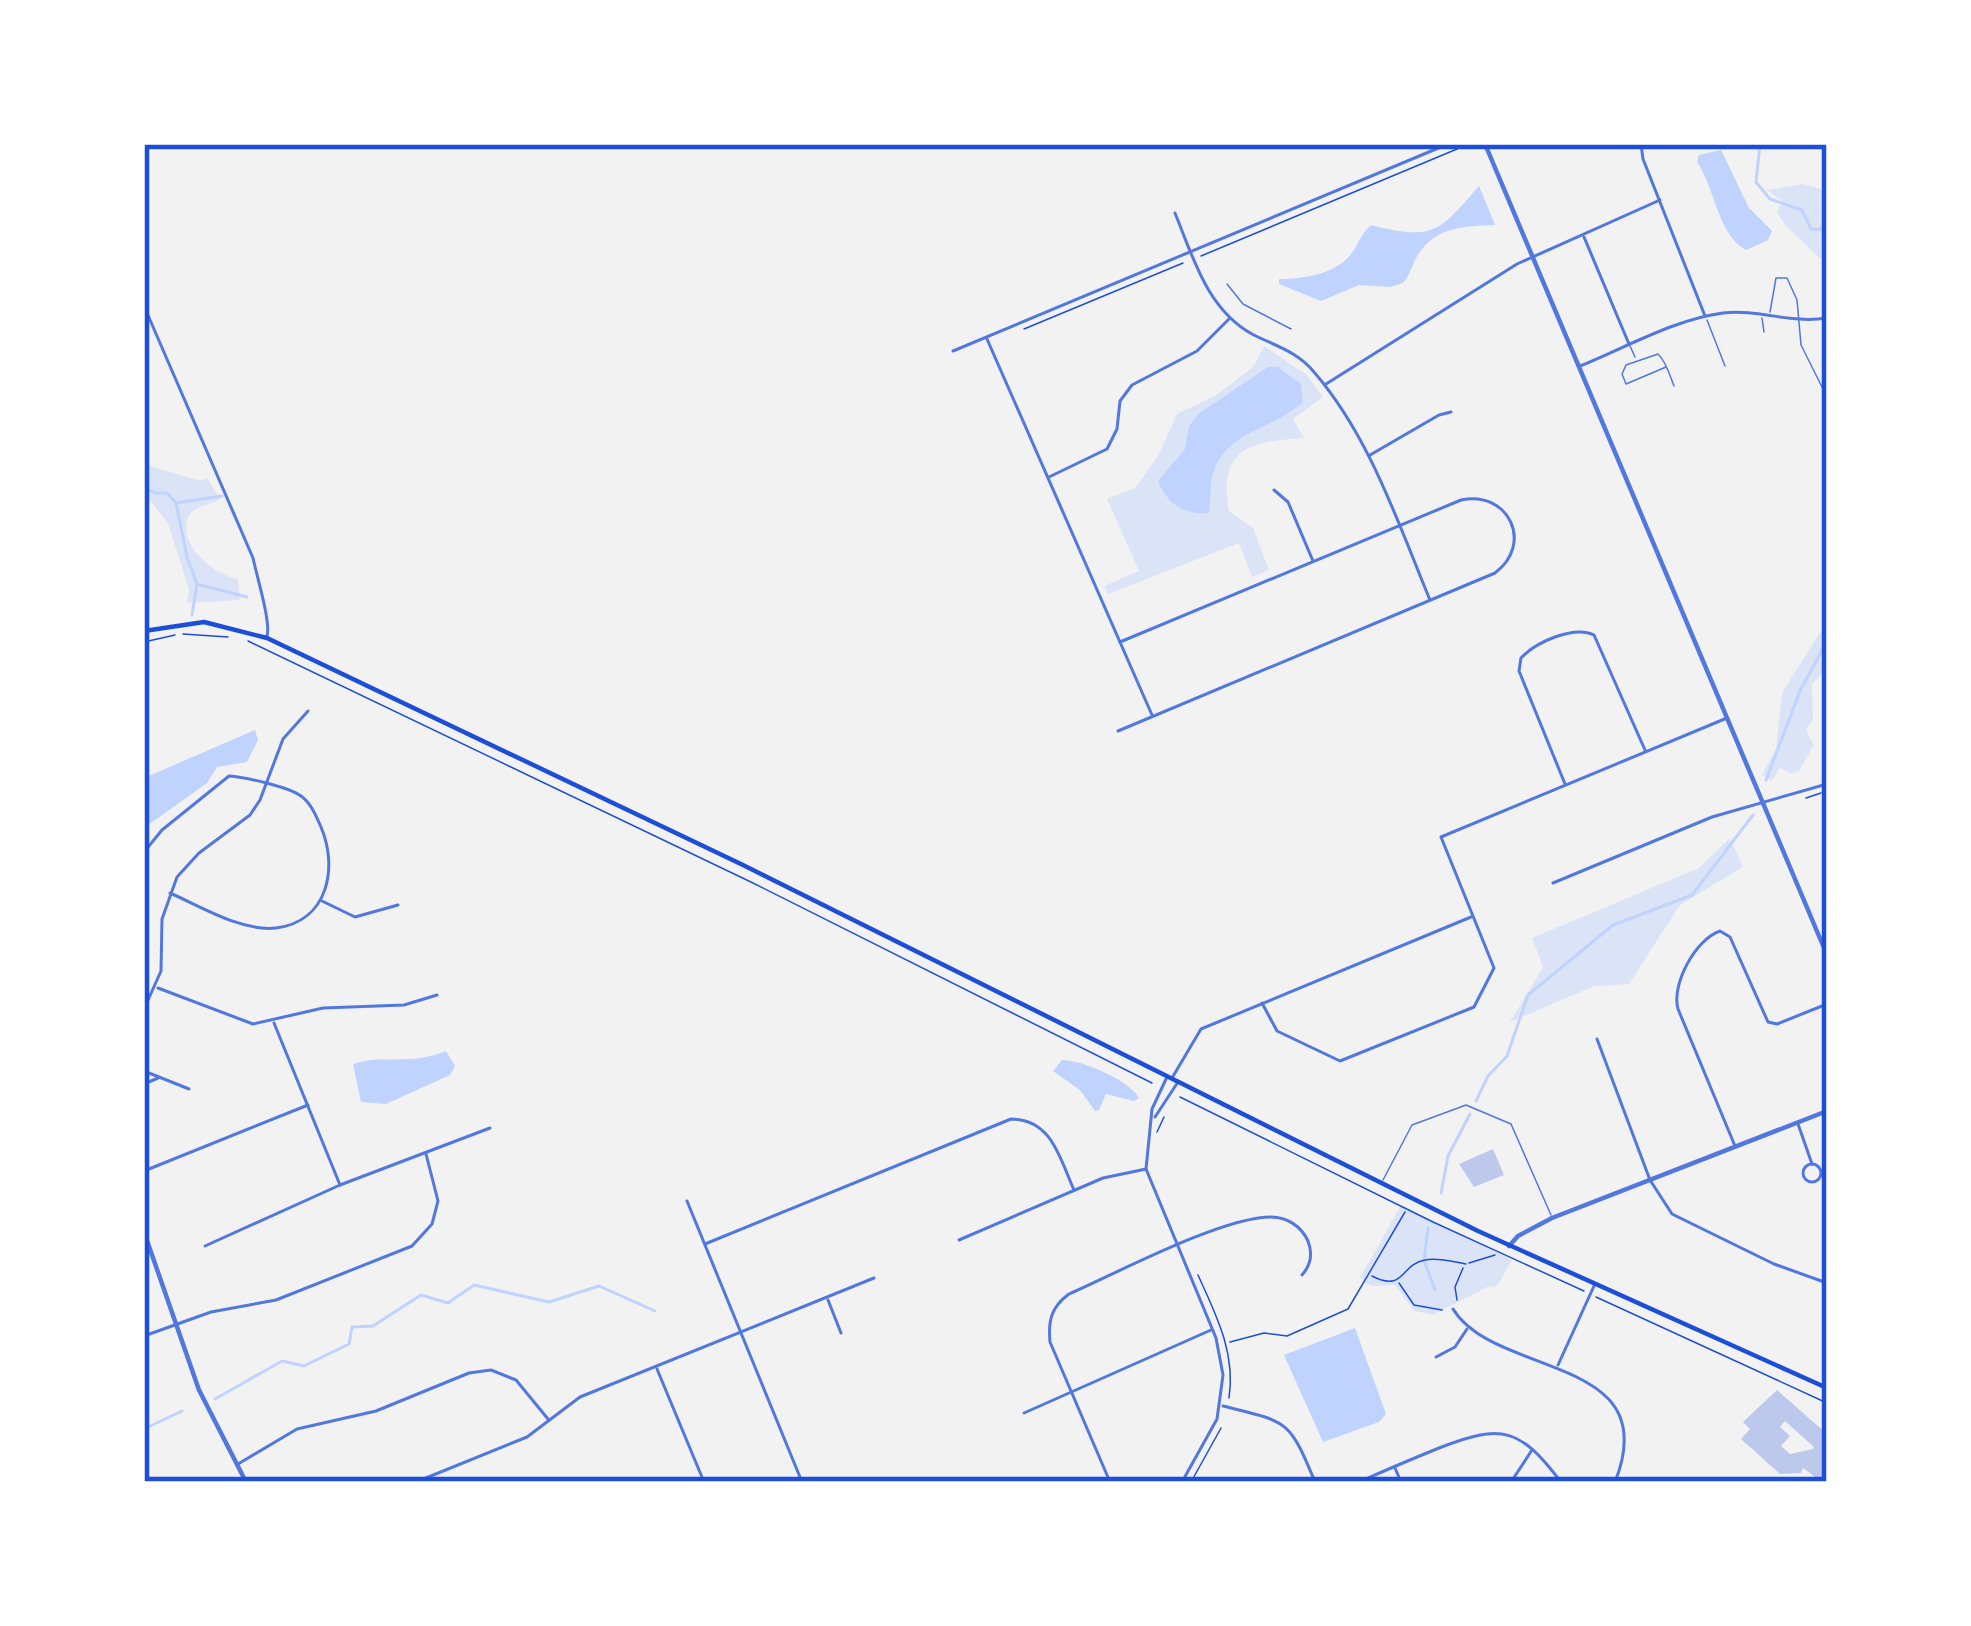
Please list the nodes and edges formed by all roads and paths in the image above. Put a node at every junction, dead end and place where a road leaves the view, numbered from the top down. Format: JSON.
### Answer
{"nodes":[{"id":1,"x":1448,"y":144,"type":"edge"},
{"id":2,"x":1469,"y":144,"type":"edge"},
{"id":3,"x":1485,"y":144,"type":"edge"},
{"id":4,"x":1641,"y":144,"type":"edge"},
{"id":5,"x":1660,"y":200,"type":"junction"},
{"id":6,"x":1174,"y":213,"type":"dead end"},
{"id":7,"x":1583,"y":234,"type":"junction"},
{"id":8,"x":1191,"y":252,"type":"junction"},
{"id":9,"x":1532,"y":257,"type":"junction"},
{"id":10,"x":1194,"y":259,"type":"junction"},
{"id":11,"x":1226,"y":284,"type":"dead end"},
{"id":12,"x":144,"y":306,"type":"edge"},
{"id":13,"x":1766,"y":315,"type":"junction"},
{"id":14,"x":1706,"y":317,"type":"junction"},
{"id":15,"x":1230,"y":318,"type":"junction"},
{"id":16,"x":1827,"y":318,"type":"edge"},
{"id":17,"x":1796,"y":321,"type":"junction"},
{"id":18,"x":1291,"y":329,"type":"dead end"},
{"id":19,"x":1018,"y":332,"type":"dead end"},
{"id":20,"x":1764,"y":332,"type":"dead end"},
{"id":21,"x":986,"y":337,"type":"junction"},
{"id":22,"x":1630,"y":346,"type":"junction"},
{"id":23,"x":953,"y":351,"type":"dead end"},
{"id":24,"x":1636,"y":361,"type":"junction"},
{"id":25,"x":1725,"y":366,"type":"dead end"},
{"id":26,"x":1579,"y":367,"type":"junction"},
{"id":27,"x":1666,"y":367,"type":"junction"},
{"id":28,"x":1324,"y":385,"type":"junction"},
{"id":29,"x":1674,"y":386,"type":"dead end"},
{"id":30,"x":1827,"y":397,"type":"edge"},
{"id":31,"x":1451,"y":412,"type":"dead end"},
{"id":32,"x":1369,"y":456,"type":"junction"},
{"id":33,"x":1048,"y":478,"type":"junction"},
{"id":34,"x":1274,"y":490,"type":"dead end"},
{"id":35,"x":1399,"y":526,"type":"junction"},
{"id":36,"x":1313,"y":561,"type":"junction"},
{"id":37,"x":1430,"y":601,"type":"junction"},
{"id":38,"x":144,"y":631,"type":"edge"},
{"id":39,"x":266,"y":638,"type":"junction"},
{"id":40,"x":144,"y":642,"type":"edge"},
{"id":41,"x":1120,"y":642,"type":"junction"},
{"id":42,"x":308,"y":711,"type":"dead end"},
{"id":43,"x":1153,"y":716,"type":"junction"},
{"id":44,"x":1727,"y":718,"type":"junction"},
{"id":45,"x":1118,"y":731,"type":"dead end"},
{"id":46,"x":1646,"y":752,"type":"junction"},
{"id":47,"x":1827,"y":784,"type":"edge"},
{"id":48,"x":266,"y":785,"type":"junction"},
{"id":49,"x":1565,"y":785,"type":"junction"},
{"id":50,"x":1762,"y":802,"type":"junction"},
{"id":51,"x":144,"y":852,"type":"edge"},
{"id":52,"x":1553,"y":883,"type":"dead end"},
{"id":53,"x":170,"y":893,"type":"junction"},
{"id":54,"x":321,"y":900,"type":"junction"},
{"id":55,"x":398,"y":905,"type":"dead end"},
{"id":56,"x":1473,"y":916,"type":"junction"},
{"id":57,"x":1827,"y":955,"type":"edge"},
{"id":58,"x":156,"y":987,"type":"junction"},
{"id":59,"x":437,"y":995,"type":"dead end"},
{"id":60,"x":1262,"y":1004,"type":"junction"},
{"id":61,"x":1827,"y":1004,"type":"edge"},
{"id":62,"x":144,"y":1009,"type":"edge"},
{"id":63,"x":274,"y":1021,"type":"junction"},
{"id":64,"x":1597,"y":1039,"type":"dead end"},
{"id":65,"x":144,"y":1071,"type":"edge"},
{"id":66,"x":160,"y":1077,"type":"junction"},
{"id":67,"x":1172,"y":1079,"type":"junction"},
{"id":68,"x":144,"y":1084,"type":"edge"},
{"id":69,"x":1163,"y":1088,"type":"junction"},
{"id":70,"x":189,"y":1089,"type":"dead end"},
{"id":71,"x":1170,"y":1092,"type":"junction"},
{"id":72,"x":308,"y":1105,"type":"junction"},
{"id":73,"x":1827,"y":1111,"type":"edge"},
{"id":74,"x":1153,"y":1118,"type":"junction"},
{"id":75,"x":1797,"y":1123,"type":"junction"},
{"id":76,"x":490,"y":1128,"type":"dead end"},
{"id":77,"x":1736,"y":1147,"type":"junction"},
{"id":78,"x":426,"y":1154,"type":"junction"},
{"id":79,"x":1812,"y":1164,"type":"dead end"},
{"id":80,"x":1146,"y":1169,"type":"junction"},
{"id":81,"x":144,"y":1171,"type":"edge"},
{"id":82,"x":1650,"y":1180,"type":"junction"},
{"id":83,"x":1382,"y":1184,"type":"junction"},
{"id":84,"x":340,"y":1185,"type":"junction"},
{"id":85,"x":1073,"y":1190,"type":"junction"},
{"id":86,"x":1412,"y":1199,"type":"junction"},
{"id":87,"x":687,"y":1201,"type":"dead end"},
{"id":88,"x":1407,"y":1209,"type":"junction"},
{"id":89,"x":1552,"y":1218,"type":"junction"},
{"id":90,"x":144,"y":1232,"type":"edge"},
{"id":91,"x":959,"y":1240,"type":"dead end"},
{"id":92,"x":705,"y":1244,"type":"junction"},
{"id":93,"x":205,"y":1246,"type":"dead end"},
{"id":94,"x":1177,"y":1246,"type":"junction"},
{"id":95,"x":1483,"y":1246,"type":"junction"},
{"id":96,"x":1509,"y":1246,"type":"junction"},
{"id":97,"x":1499,"y":1254,"type":"junction"},
{"id":98,"x":1481,"y":1256,"type":"junction"},
{"id":99,"x":1466,"y":1264,"type":"junction"},
{"id":100,"x":1369,"y":1274,"type":"junction"},
{"id":101,"x":1302,"y":1275,"type":"dead end"},
{"id":102,"x":874,"y":1278,"type":"dead end"},
{"id":103,"x":1398,"y":1280,"type":"junction"},
{"id":104,"x":1827,"y":1282,"type":"edge"},
{"id":105,"x":1594,"y":1285,"type":"junction"},
{"id":106,"x":1590,"y":1294,"type":"junction"},
{"id":107,"x":827,"y":1298,"type":"junction"},
{"id":108,"x":1458,"y":1304,"type":"dead end"},
{"id":109,"x":1453,"y":1309,"type":"dead end"},
{"id":110,"x":1442,"y":1310,"type":"dead end"},
{"id":111,"x":176,"y":1323,"type":"junction"},
{"id":112,"x":1468,"y":1327,"type":"junction"},
{"id":113,"x":1213,"y":1330,"type":"junction"},
{"id":114,"x":742,"y":1333,"type":"junction"},
{"id":115,"x":841,"y":1333,"type":"dead end"},
{"id":116,"x":144,"y":1336,"type":"edge"},
{"id":117,"x":1226,"y":1344,"type":"dead end"},
{"id":118,"x":1436,"y":1357,"type":"dead end"},
{"id":119,"x":656,"y":1367,"type":"junction"},
{"id":120,"x":1557,"y":1368,"type":"junction"},
{"id":121,"x":1827,"y":1388,"type":"edge"},
{"id":122,"x":1071,"y":1392,"type":"junction"},
{"id":123,"x":1827,"y":1403,"type":"edge"},
{"id":124,"x":1221,"y":1406,"type":"junction"},
{"id":125,"x":1024,"y":1413,"type":"dead end"},
{"id":126,"x":549,"y":1420,"type":"junction"},
{"id":127,"x":1533,"y":1448,"type":"junction"},
{"id":128,"x":236,"y":1465,"type":"junction"},
{"id":129,"x":1395,"y":1467,"type":"junction"},
{"id":130,"x":245,"y":1482,"type":"edge"},
{"id":131,"x":416,"y":1482,"type":"edge"},
{"id":132,"x":704,"y":1482,"type":"edge"},
{"id":133,"x":802,"y":1482,"type":"edge"},
{"id":134,"x":1110,"y":1482,"type":"edge"},
{"id":135,"x":1182,"y":1482,"type":"edge"},
{"id":136,"x":1315,"y":1482,"type":"edge"},
{"id":137,"x":1359,"y":1482,"type":"edge"},
{"id":138,"x":1401,"y":1482,"type":"edge"},
{"id":139,"x":1511,"y":1482,"type":"edge"},
{"id":140,"x":1561,"y":1482,"type":"edge"},
{"id":141,"x":1615,"y":1482,"type":"edge"}],
"edges":[{"from":1,"to":8,"type":"street"},
{"from":2,"to":10,"type":"path"},
{"from":3,"to":9,"type":"street"},
{"from":4,"to":5,"type":"street"},
{"from":5,"to":7,"type":"street"},
{"from":5,"to":14,"type":"street"},
{"from":6,"to":8,"type":"street"},
{"from":7,"to":9,"type":"street"},
{"from":7,"to":22,"type":"street"},
{"from":8,"to":10,"type":"street"},
{"from":8,"to":21,"type":"street"},
{"from":9,"to":26,"type":"street"},
{"from":9,"to":28,"type":"street"},
{"from":10,"to":15,"type":"street"},
{"from":10,"to":19,"type":"path"},
{"from":11,"to":18,"type":"lane"},
{"from":12,"to":39,"type":"street"},
{"from":13,"to":14,"type":"street"},
{"from":13,"to":17,"type":"street"},
{"from":13,"to":17,"type":"lane"},
{"from":13,"to":20,"type":"lane"},
{"from":14,"to":22,"type":"street"},
{"from":14,"to":25,"type":"lane"},
{"from":15,"to":28,"type":"street"},
{"from":15,"to":33,"type":"street"},
{"from":16,"to":17,"type":"street"},
{"from":17,"to":30,"type":"lane"},
{"from":21,"to":23,"type":"street"},
{"from":21,"to":33,"type":"street"},
{"from":22,"to":24,"type":"lane"},
{"from":22,"to":26,"type":"street"},
{"from":24,"to":27,"type":"lane"},
{"from":24,"to":27,"type":"lane"},
{"from":26,"to":44,"type":"street"},
{"from":27,"to":29,"type":"lane"},
{"from":28,"to":32,"type":"street"},
{"from":31,"to":32,"type":"street"},
{"from":32,"to":35,"type":"street"},
{"from":33,"to":41,"type":"street"},
{"from":34,"to":36,"type":"street"},
{"from":35,"to":36,"type":"street"},
{"from":35,"to":37,"type":"street"},
{"from":35,"to":37,"type":"street"},
{"from":36,"to":41,"type":"street"},
{"from":37,"to":43,"type":"street"},
{"from":38,"to":39,"type":"main road"},
{"from":39,"to":67,"type":"main road"},
{"from":40,"to":69,"type":"path"},
{"from":41,"to":43,"type":"street"},
{"from":42,"to":48,"type":"street"},
{"from":43,"to":45,"type":"street"},
{"from":44,"to":46,"type":"street"},
{"from":44,"to":50,"type":"street"},
{"from":46,"to":49,"type":"street"},
{"from":46,"to":49,"type":"street"},
{"from":47,"to":50,"type":"street"},
{"from":48,"to":51,"type":"street"},
{"from":48,"to":53,"type":"street"},
{"from":48,"to":54,"type":"street"},
{"from":49,"to":56,"type":"street"},
{"from":50,"to":52,"type":"street"},
{"from":50,"to":57,"type":"street"},
{"from":53,"to":54,"type":"street"},
{"from":53,"to":58,"type":"street"},
{"from":54,"to":55,"type":"street"},
{"from":56,"to":60,"type":"street"},
{"from":56,"to":60,"type":"street"},
{"from":58,"to":62,"type":"street"},
{"from":58,"to":63,"type":"street"},
{"from":59,"to":63,"type":"street"},
{"from":60,"to":67,"type":"street"},
{"from":61,"to":77,"type":"street"},
{"from":63,"to":72,"type":"street"},
{"from":64,"to":82,"type":"street"},
{"from":65,"to":66,"type":"street"},
{"from":66,"to":68,"type":"street"},
{"from":66,"to":70,"type":"street"},
{"from":67,"to":69,"type":"street"},
{"from":67,"to":71,"type":"street"},
{"from":67,"to":83,"type":"main road"},
{"from":69,"to":74,"type":"street"},
{"from":71,"to":74,"type":"street"},
{"from":71,"to":88,"type":"path"},
{"from":72,"to":81,"type":"street"},
{"from":72,"to":84,"type":"street"},
{"from":73,"to":75,"type":"street"},
{"from":74,"to":80,"type":"street"},
{"from":75,"to":77,"type":"street"},
{"from":75,"to":79,"type":"street"},
{"from":76,"to":78,"type":"street"},
{"from":77,"to":82,"type":"street"},
{"from":78,"to":84,"type":"street"},
{"from":78,"to":111,"type":"street"},
{"from":80,"to":85,"type":"street"},
{"from":80,"to":94,"type":"street"},
{"from":82,"to":89,"type":"street"},
{"from":82,"to":104,"type":"street"},
{"from":83,"to":86,"type":"main road"},
{"from":83,"to":89,"type":"lane"},
{"from":84,"to":93,"type":"street"},
{"from":85,"to":91,"type":"street"},
{"from":85,"to":92,"type":"street"},
{"from":86,"to":88,"type":"path"},
{"from":86,"to":96,"type":"main road"},
{"from":87,"to":92,"type":"street"},
{"from":88,"to":95,"type":"path"},
{"from":88,"to":100,"type":"path"},
{"from":89,"to":96,"type":"street"},
{"from":90,"to":111,"type":"street"},
{"from":92,"to":114,"type":"street"},
{"from":94,"to":101,"type":"street"},
{"from":94,"to":113,"type":"street"},
{"from":94,"to":122,"type":"street"},
{"from":95,"to":97,"type":"path"},
{"from":95,"to":98,"type":"path"},
{"from":96,"to":105,"type":"main road"},
{"from":97,"to":98,"type":"path"},
{"from":97,"to":106,"type":"path"},
{"from":98,"to":99,"type":"path"},
{"from":99,"to":103,"type":"path"},
{"from":99,"to":108,"type":"path"},
{"from":100,"to":103,"type":"path"},
{"from":100,"to":117,"type":"path"},
{"from":102,"to":107,"type":"street"},
{"from":103,"to":110,"type":"path"},
{"from":105,"to":106,"type":"street"},
{"from":105,"to":121,"type":"main road"},
{"from":106,"to":120,"type":"street"},
{"from":106,"to":123,"type":"path"},
{"from":107,"to":114,"type":"street"},
{"from":107,"to":115,"type":"street"},
{"from":109,"to":112,"type":"street"},
{"from":111,"to":116,"type":"street"},
{"from":111,"to":128,"type":"street"},
{"from":112,"to":118,"type":"street"},
{"from":112,"to":120,"type":"street"},
{"from":113,"to":122,"type":"street"},
{"from":113,"to":124,"type":"street"},
{"from":114,"to":119,"type":"street"},
{"from":114,"to":133,"type":"street"},
{"from":119,"to":126,"type":"street"},
{"from":119,"to":132,"type":"street"},
{"from":120,"to":141,"type":"street"},
{"from":122,"to":125,"type":"street"},
{"from":122,"to":134,"type":"street"},
{"from":124,"to":135,"type":"street"},
{"from":124,"to":136,"type":"street"},
{"from":126,"to":128,"type":"street"},
{"from":126,"to":131,"type":"street"},
{"from":127,"to":129,"type":"street"},
{"from":127,"to":139,"type":"street"},
{"from":127,"to":140,"type":"street"},
{"from":128,"to":130,"type":"street"},
{"from":129,"to":137,"type":"street"},
{"from":129,"to":138,"type":"street"}]}
